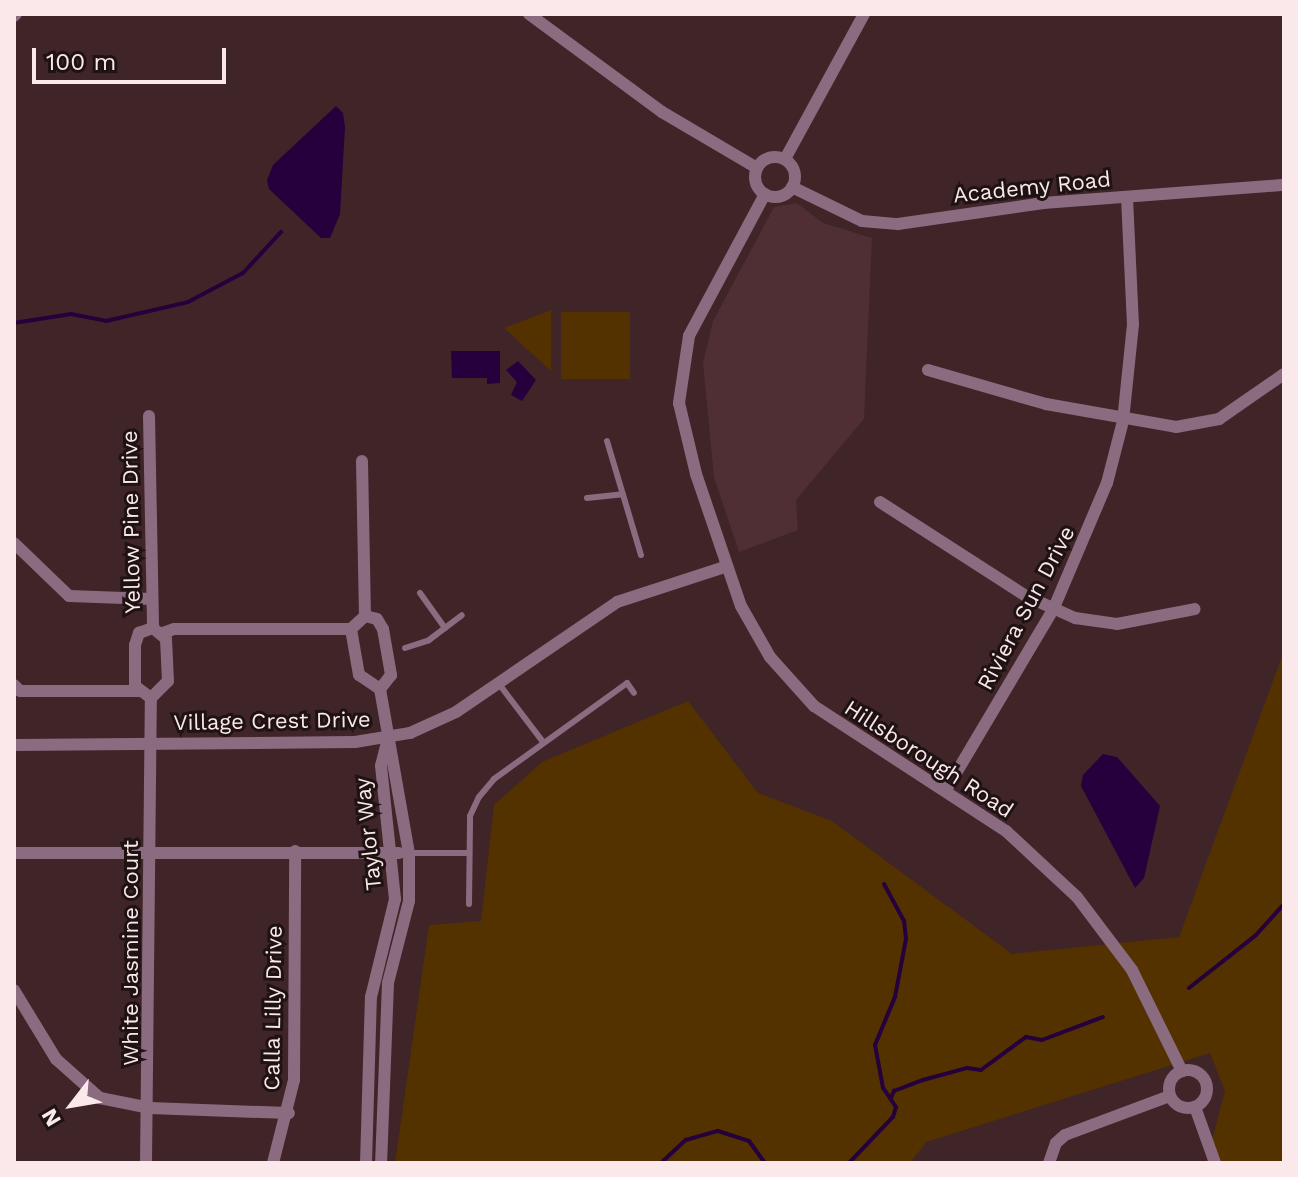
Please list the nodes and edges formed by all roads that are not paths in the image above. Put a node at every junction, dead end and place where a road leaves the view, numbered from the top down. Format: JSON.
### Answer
{"nodes":[{"id":1,"x":529,"y":14,"type":"edge"},
{"id":2,"x":864,"y":14,"type":"edge"},
{"id":3,"x":785,"y":159,"type":"junction"},
{"id":4,"x":757,"y":168,"type":"junction"},
{"id":5,"x":1284,"y":185,"type":"edge"},
{"id":6,"x":792,"y":187,"type":"junction"},
{"id":7,"x":765,"y":194,"type":"junction"},
{"id":8,"x":1127,"y":197,"type":"junction"},
{"id":9,"x":928,"y":370,"type":"dead end"},
{"id":10,"x":1284,"y":374,"type":"edge"},
{"id":11,"x":149,"y":416,"type":"dead end"},
{"id":12,"x":1123,"y":421,"type":"junction"},
{"id":13,"x":607,"y":441,"type":"dead end"},
{"id":14,"x":362,"y":461,"type":"dead end"},
{"id":15,"x":623,"y":494,"type":"junction"},
{"id":16,"x":587,"y":498,"type":"dead end"},
{"id":17,"x":880,"y":502,"type":"dead end"},
{"id":18,"x":14,"y":543,"type":"edge"},
{"id":19,"x":641,"y":555,"type":"dead end"},
{"id":20,"x":725,"y":567,"type":"junction"},
{"id":21,"x":420,"y":593,"type":"dead end"},
{"id":22,"x":152,"y":599,"type":"junction"},
{"id":23,"x":1195,"y":609,"type":"dead end"},
{"id":24,"x":1053,"y":610,"type":"junction"},
{"id":25,"x":462,"y":615,"type":"dead end"},
{"id":26,"x":365,"y":616,"type":"junction"},
{"id":27,"x":445,"y":628,"type":"junction"},
{"id":28,"x":351,"y":629,"type":"junction"},
{"id":29,"x":158,"y":630,"type":"junction"},
{"id":30,"x":405,"y":648,"type":"dead end"},
{"id":31,"x":499,"y":684,"type":"junction"},
{"id":32,"x":14,"y":685,"type":"edge"},
{"id":33,"x":380,"y":689,"type":"junction"},
{"id":34,"x":139,"y":691,"type":"junction"},
{"id":35,"x":634,"y":693,"type":"dead end"},
{"id":36,"x":151,"y":698,"type":"junction"},
{"id":37,"x":388,"y":738,"type":"junction"},
{"id":38,"x":543,"y":742,"type":"junction"},
{"id":39,"x":152,"y":743,"type":"junction"},
{"id":40,"x":14,"y":745,"type":"edge"},
{"id":41,"x":946,"y":790,"type":"junction"},
{"id":42,"x":295,"y":851,"type":"junction"},
{"id":43,"x":152,"y":852,"type":"junction"},
{"id":44,"x":394,"y":852,"type":"junction"},
{"id":45,"x":14,"y":853,"type":"edge"},
{"id":46,"x":409,"y":853,"type":"junction"},
{"id":47,"x":468,"y":853,"type":"junction"},
{"id":48,"x":469,"y":904,"type":"dead end"},
{"id":49,"x":14,"y":990,"type":"edge"},
{"id":50,"x":1182,"y":1071,"type":"junction"},
{"id":51,"x":1170,"y":1096,"type":"junction"},
{"id":52,"x":1195,"y":1107,"type":"junction"},
{"id":53,"x":150,"y":1108,"type":"junction"},
{"id":54,"x":289,"y":1113,"type":"junction"},
{"id":55,"x":146,"y":1163,"type":"edge"},
{"id":56,"x":273,"y":1163,"type":"edge"},
{"id":57,"x":366,"y":1163,"type":"edge"},
{"id":58,"x":381,"y":1163,"type":"edge"},
{"id":59,"x":1049,"y":1163,"type":"edge"},
{"id":60,"x":1215,"y":1163,"type":"edge"}],
"edges":[{"from":1,"to":4,"type":"street"},
{"from":2,"to":3,"type":"street"},
{"from":3,"to":4,"type":"street"},
{"from":3,"to":6,"type":"street"},
{"from":4,"to":7,"type":"street"},
{"from":5,"to":8,"type":"street","name":"Academy Road"},
{"from":6,"to":7,"type":"street"},
{"from":6,"to":8,"type":"street","name":"Academy Road"},
{"from":7,"to":20,"type":"street","name":"Hillsborough Road"},
{"from":8,"to":12,"type":"street","name":"Riviera Sun Drive"},
{"from":9,"to":12,"type":"street"},
{"from":10,"to":12,"type":"street"},
{"from":11,"to":22,"type":"street","name":"Yellow Pine Drive"},
{"from":12,"to":24,"type":"street","name":"Riviera Sun Drive"},
{"from":13,"to":15,"type":"lane"},
{"from":14,"to":26,"type":"street"},
{"from":15,"to":16,"type":"lane"},
{"from":15,"to":19,"type":"lane"},
{"from":17,"to":24,"type":"street"},
{"from":18,"to":22,"type":"street"},
{"from":20,"to":31,"type":"street","name":"Village Crest Drive"},
{"from":20,"to":41,"type":"street","name":"Hillsborough Road"},
{"from":21,"to":27,"type":"lane"},
{"from":22,"to":29,"type":"street","name":"Yellow Pine Drive"},
{"from":23,"to":24,"type":"street"},
{"from":24,"to":41,"type":"street","name":"Riviera Sun Drive"},
{"from":25,"to":27,"type":"lane"},
{"from":26,"to":28,"type":"street"},
{"from":26,"to":33,"type":"street"},
{"from":27,"to":30,"type":"lane"},
{"from":28,"to":29,"type":"street"},
{"from":28,"to":33,"type":"street"},
{"from":29,"to":34,"type":"street","name":"Yellow Pine Drive"},
{"from":29,"to":36,"type":"street","name":"Yellow Pine Drive"},
{"from":31,"to":37,"type":"street","name":"Village Crest Drive"},
{"from":31,"to":38,"type":"lane"},
{"from":32,"to":34,"type":"street"},
{"from":33,"to":37,"type":"street"},
{"from":34,"to":36,"type":"street"},
{"from":35,"to":38,"type":"lane"},
{"from":36,"to":39,"type":"street","name":"Yellow Pine Drive"},
{"from":37,"to":39,"type":"street","name":"Village Crest Drive"},
{"from":37,"to":44,"type":"street","name":"Taylor Way"},
{"from":37,"to":46,"type":"street","name":"Taylor Way"},
{"from":38,"to":47,"type":"lane"},
{"from":39,"to":40,"type":"street","name":"Village Crest Drive"},
{"from":39,"to":43,"type":"street","name":"White Jasmine Court"},
{"from":41,"to":50,"type":"street","name":"Hillsborough Road"},
{"from":42,"to":43,"type":"street"},
{"from":42,"to":44,"type":"street"},
{"from":42,"to":54,"type":"street","name":"Calla Lilly Drive"},
{"from":43,"to":45,"type":"street"},
{"from":43,"to":53,"type":"street","name":"White Jasmine Court"},
{"from":44,"to":46,"type":"street"},
{"from":44,"to":57,"type":"street","name":"Taylor Way"},
{"from":46,"to":47,"type":"lane"},
{"from":46,"to":58,"type":"street","name":"Taylor Way"},
{"from":47,"to":48,"type":"lane"},
{"from":49,"to":53,"type":"street"},
{"from":50,"to":51,"type":"street"},
{"from":50,"to":52,"type":"street","name":"Hillsborough Road"},
{"from":51,"to":52,"type":"street"},
{"from":51,"to":59,"type":"street"},
{"from":52,"to":60,"type":"street","name":"Hillsborough Road"},
{"from":53,"to":54,"type":"street"},
{"from":53,"to":55,"type":"street","name":"White Jasmine Court"},
{"from":54,"to":56,"type":"street","name":"Calla Lilly Drive"}]}
